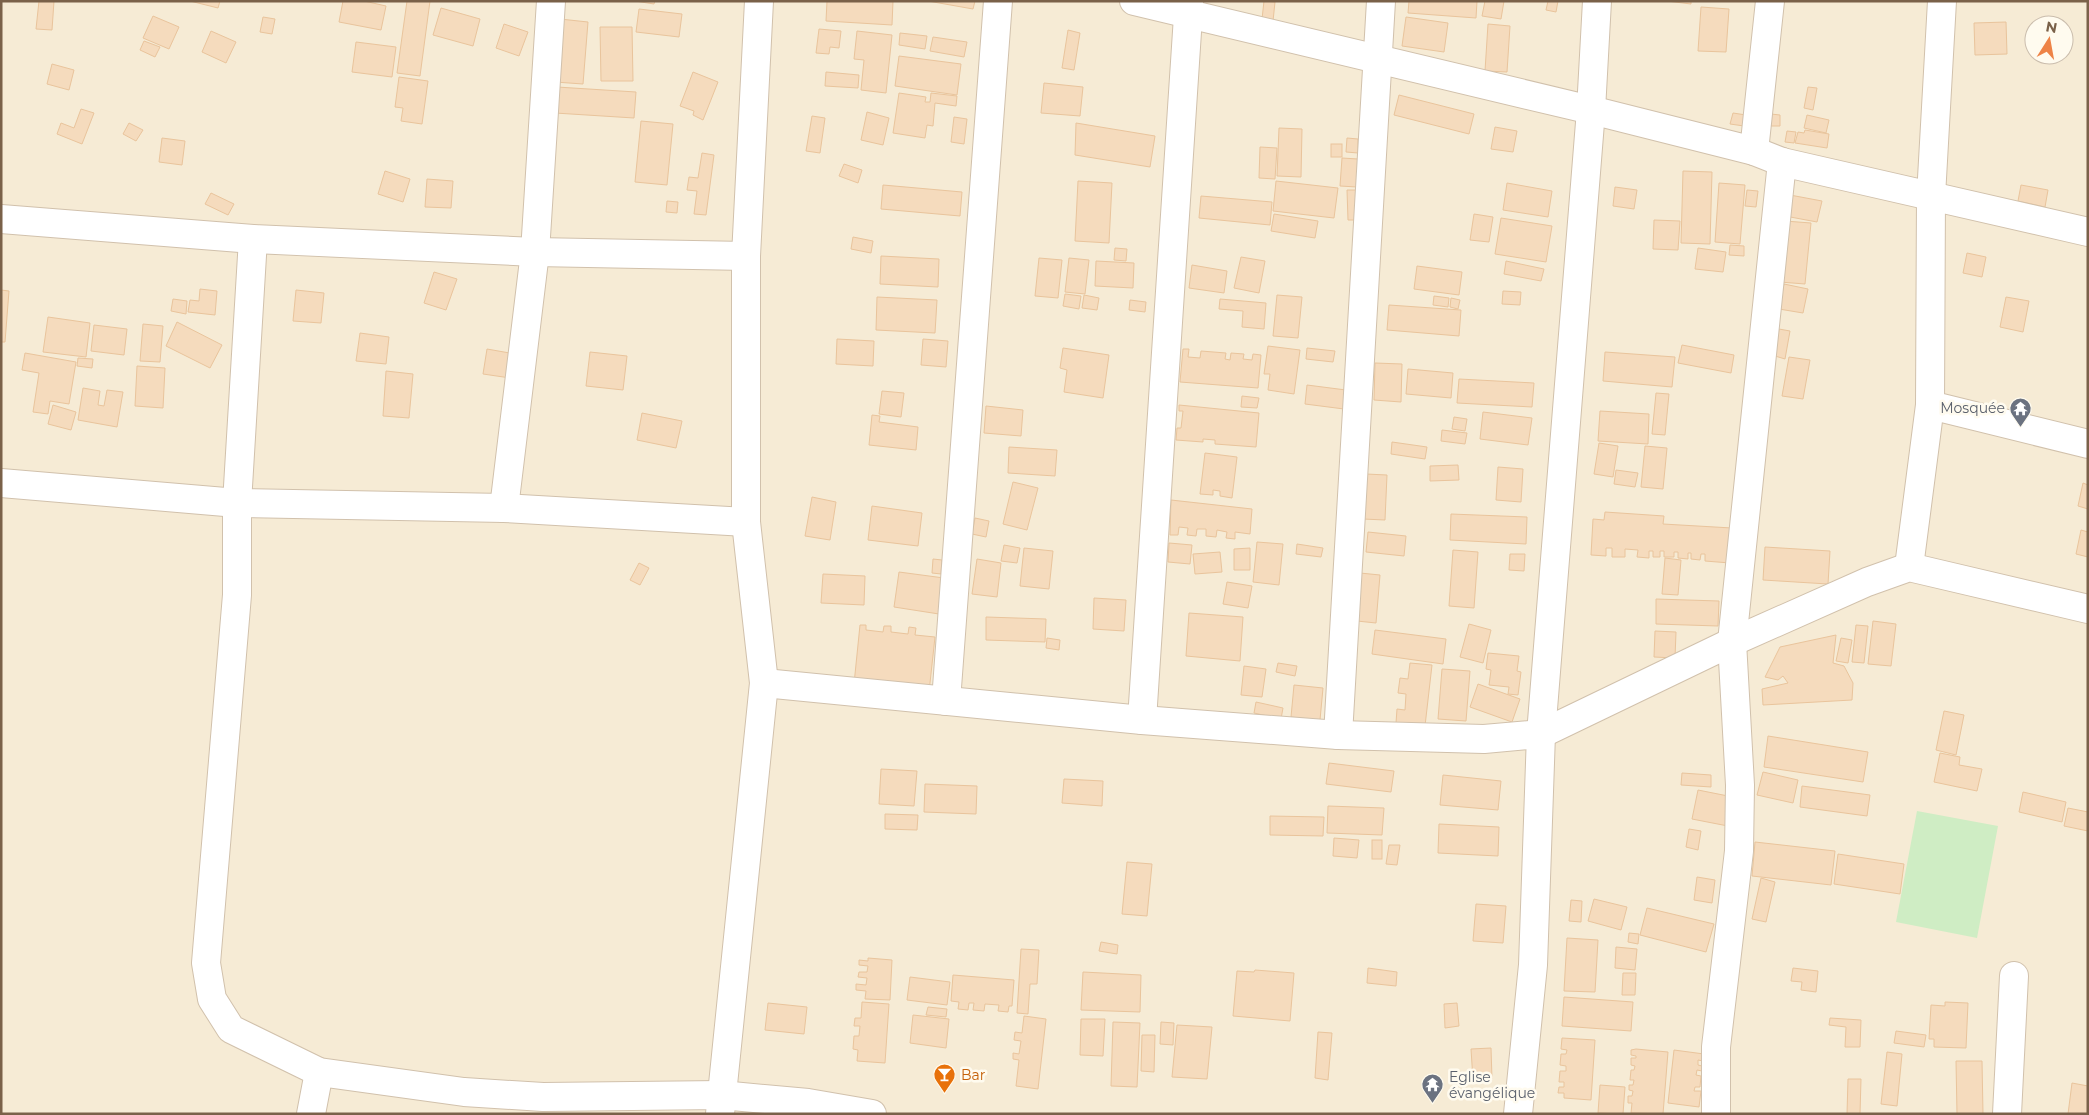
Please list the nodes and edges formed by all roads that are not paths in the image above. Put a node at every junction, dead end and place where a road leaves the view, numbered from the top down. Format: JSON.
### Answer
{"nodes":[{"id":1,"x":759,"y":1,"type":"edge"},
{"id":2,"x":998,"y":1,"type":"edge"},
{"id":3,"x":1134,"y":1,"type":"edge"},
{"id":4,"x":1381,"y":1,"type":"edge"},
{"id":5,"x":1597,"y":1,"type":"edge"},
{"id":6,"x":1770,"y":1,"type":"edge"},
{"id":7,"x":1942,"y":1,"type":"edge"},
{"id":8,"x":544,"y":3,"type":"edge"},
{"id":9,"x":1189,"y":8,"type":"edge"},
{"id":10,"x":1377,"y":59,"type":"junction"},
{"id":11,"x":1591,"y":110,"type":"junction"},
{"id":12,"x":1754,"y":151,"type":"junction"},
{"id":13,"x":1782,"y":162,"type":"junction"},
{"id":14,"x":1931,"y":196,"type":"junction"},
{"id":15,"x":1,"y":219,"type":"edge"},
{"id":16,"x":2088,"y":232,"type":"edge"},
{"id":17,"x":253,"y":240,"type":"junction"},
{"id":18,"x":535,"y":252,"type":"junction"},
{"id":19,"x":746,"y":256,"type":"junction"},
{"id":20,"x":1930,"y":406,"type":"junction"},
{"id":21,"x":2088,"y":444,"type":"edge"},
{"id":22,"x":1,"y":484,"type":"edge"},
{"id":23,"x":238,"y":503,"type":"junction"},
{"id":24,"x":504,"y":508,"type":"junction"},
{"id":25,"x":746,"y":522,"type":"junction"},
{"id":26,"x":1909,"y":567,"type":"junction"},
{"id":27,"x":2088,"y":609,"type":"edge"},
{"id":28,"x":1732,"y":642,"type":"junction"},
{"id":29,"x":764,"y":683,"type":"junction"},
{"id":30,"x":946,"y":701,"type":"junction"},
{"id":31,"x":1142,"y":720,"type":"junction"},
{"id":32,"x":1541,"y":734,"type":"junction"},
{"id":33,"x":1338,"y":735,"type":"junction"},
{"id":34,"x":2014,"y":976,"type":"dead end"},
{"id":35,"x":319,"y":1072,"type":"junction"},
{"id":36,"x":721,"y":1104,"type":"edge"},
{"id":37,"x":541,"y":1105,"type":"edge"},
{"id":38,"x":311,"y":1114,"type":"edge"},
{"id":39,"x":872,"y":1114,"type":"edge"},
{"id":40,"x":1518,"y":1114,"type":"edge"},
{"id":41,"x":1716,"y":1114,"type":"edge"},
{"id":42,"x":2007,"y":1114,"type":"edge"}],
"edges":[{"from":1,"to":19,"type":"street"},
{"from":2,"to":30,"type":"street"},
{"from":3,"to":9,"type":"street"},
{"from":4,"to":10,"type":"street"},
{"from":5,"to":11,"type":"street"},
{"from":6,"to":12,"type":"street"},
{"from":7,"to":14,"type":"street"},
{"from":8,"to":18,"type":"street"},
{"from":9,"to":10,"type":"street"},
{"from":9,"to":31,"type":"street"},
{"from":10,"to":11,"type":"street"},
{"from":10,"to":33,"type":"street"},
{"from":11,"to":12,"type":"street"},
{"from":11,"to":32,"type":"street"},
{"from":12,"to":13,"type":"street"},
{"from":13,"to":14,"type":"street"},
{"from":13,"to":28,"type":"street"},
{"from":14,"to":16,"type":"street"},
{"from":14,"to":20,"type":"street"},
{"from":15,"to":17,"type":"street"},
{"from":17,"to":18,"type":"street"},
{"from":17,"to":23,"type":"street"},
{"from":18,"to":19,"type":"street"},
{"from":18,"to":24,"type":"street"},
{"from":19,"to":25,"type":"street"},
{"from":20,"to":21,"type":"street"},
{"from":20,"to":26,"type":"street"},
{"from":22,"to":23,"type":"street"},
{"from":23,"to":24,"type":"street"},
{"from":23,"to":35,"type":"street"},
{"from":24,"to":25,"type":"street"},
{"from":25,"to":29,"type":"street"},
{"from":26,"to":27,"type":"street"},
{"from":26,"to":28,"type":"street"},
{"from":28,"to":32,"type":"street"},
{"from":28,"to":41,"type":"street"},
{"from":29,"to":30,"type":"street"},
{"from":29,"to":36,"type":"street"},
{"from":30,"to":31,"type":"street"},
{"from":31,"to":33,"type":"street"},
{"from":32,"to":33,"type":"street"},
{"from":32,"to":40,"type":"street"},
{"from":34,"to":42,"type":"street"},
{"from":35,"to":37,"type":"street"},
{"from":35,"to":38,"type":"street"},
{"from":36,"to":37,"type":"street"},
{"from":36,"to":39,"type":"street"}]}
